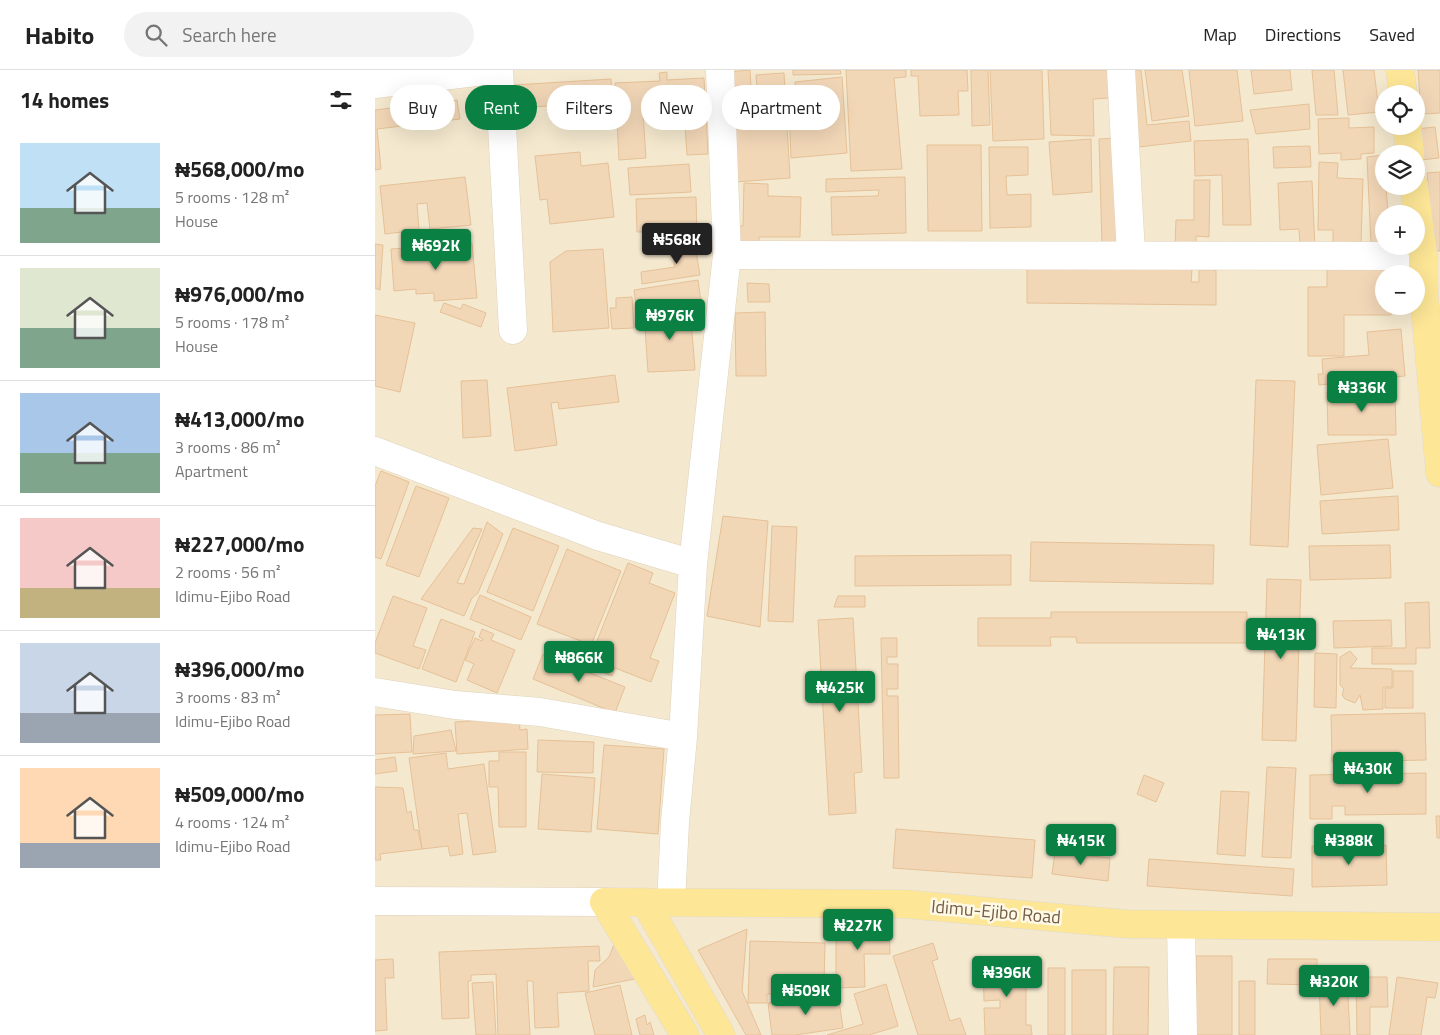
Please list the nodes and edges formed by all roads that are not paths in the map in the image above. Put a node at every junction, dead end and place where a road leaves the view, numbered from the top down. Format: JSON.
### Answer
{"nodes":[{"id":1,"x":492,"y":70,"type":"edge"},
{"id":2,"x":499,"y":70,"type":"edge"},
{"id":3,"x":719,"y":70,"type":"edge"},
{"id":4,"x":1121,"y":70,"type":"edge"},
{"id":5,"x":1400,"y":70,"type":"edge"},
{"id":6,"x":375,"y":84,"type":"edge"},
{"id":7,"x":1402,"y":85,"type":"edge"},
{"id":8,"x":1415,"y":195,"type":"edge"},
{"id":9,"x":1131,"y":254,"type":"junction"},
{"id":10,"x":727,"y":255,"type":"junction"},
{"id":11,"x":1423,"y":256,"type":"junction"},
{"id":12,"x":1432,"y":285,"type":"edge"},
{"id":13,"x":513,"y":330,"type":"dead end"},
{"id":14,"x":375,"y":451,"type":"edge"},
{"id":15,"x":1440,"y":473,"type":"edge"},
{"id":16,"x":693,"y":564,"type":"junction"},
{"id":17,"x":375,"y":692,"type":"edge"},
{"id":18,"x":683,"y":737,"type":"junction"},
{"id":19,"x":375,"y":901,"type":"edge"},
{"id":20,"x":603,"y":902,"type":"junction"},
{"id":21,"x":658,"y":902,"type":"junction"},
{"id":22,"x":1181,"y":925,"type":"junction"},
{"id":23,"x":1440,"y":927,"type":"edge"},
{"id":24,"x":685,"y":1035,"type":"edge"},
{"id":25,"x":721,"y":1035,"type":"edge"},
{"id":26,"x":1183,"y":1035,"type":"edge"}],
"edges":[{"from":1,"to":6,"type":"street"},
{"from":2,"to":13,"type":"street"},
{"from":3,"to":10,"type":"street"},
{"from":4,"to":9,"type":"street"},
{"from":5,"to":7,"type":"main road"},
{"from":8,"to":11,"type":"main road"},
{"from":9,"to":10,"type":"street"},
{"from":9,"to":11,"type":"street"},
{"from":10,"to":16,"type":"street"},
{"from":11,"to":12,"type":"main road"},
{"from":12,"to":15,"type":"main road"},
{"from":14,"to":16,"type":"street"},
{"from":16,"to":18,"type":"street"},
{"from":17,"to":18,"type":"street"},
{"from":18,"to":21,"type":"street"},
{"from":19,"to":20,"type":"street"},
{"from":20,"to":21,"type":"main road","name":"Idimu-Ejibo Road"},
{"from":20,"to":24,"type":"main road"},
{"from":21,"to":22,"type":"main road","name":"Idimu-Ejibo Road"},
{"from":21,"to":25,"type":"main road"},
{"from":22,"to":23,"type":"main road","name":"Idimu-Ejibo Road"},
{"from":22,"to":26,"type":"street"}]}
